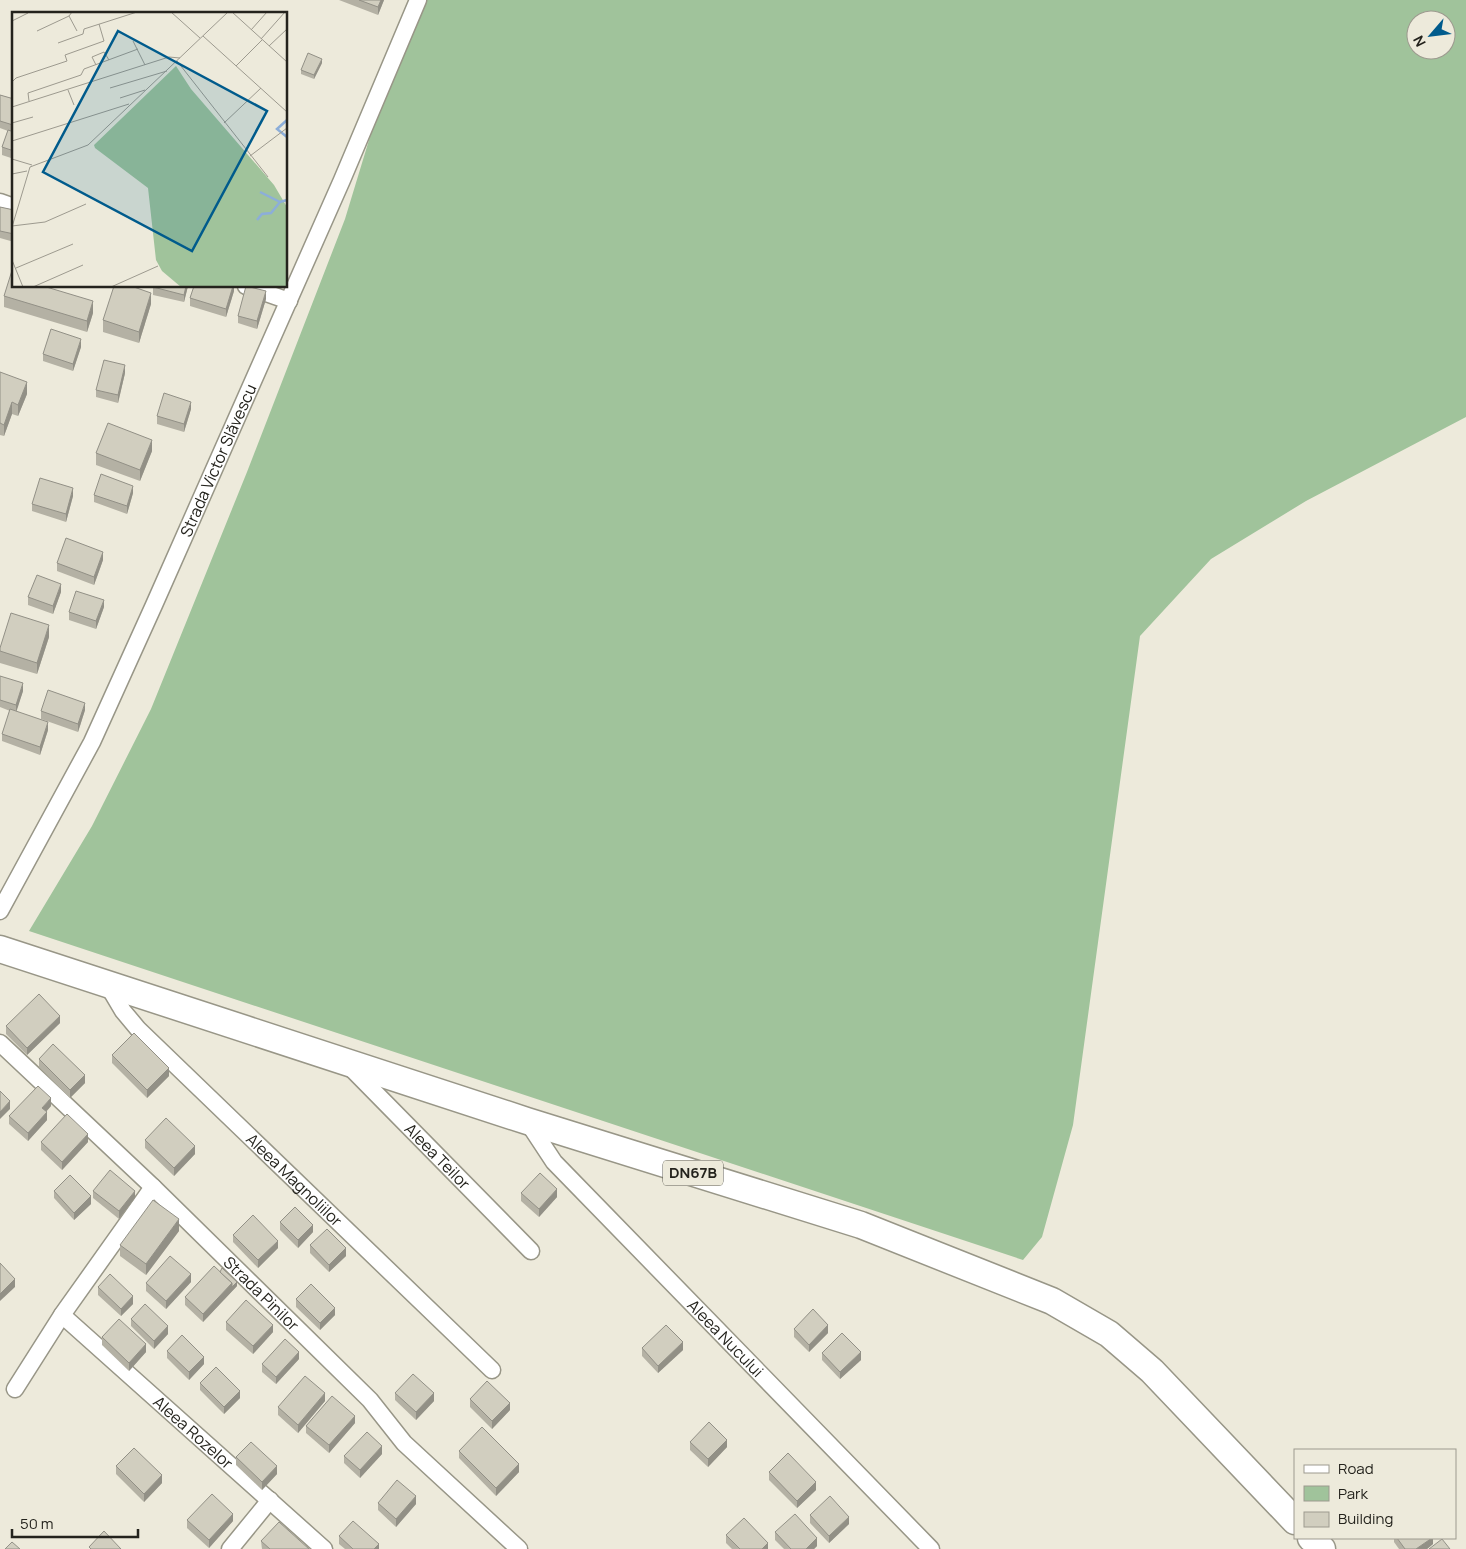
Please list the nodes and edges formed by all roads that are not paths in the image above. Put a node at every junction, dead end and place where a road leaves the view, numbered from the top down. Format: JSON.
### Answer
{"nodes":[{"id":1,"x":418,"y":0,"type":"edge"},
{"id":2,"x":0,"y":202,"type":"edge"},
{"id":3,"x":12,"y":206,"type":"edge"},
{"id":4,"x":252,"y":288,"type":"edge"},
{"id":5,"x":289,"y":301,"type":"junction"},
{"id":6,"x":0,"y":912,"type":"edge"},
{"id":7,"x":8,"y":952,"type":"edge"},
{"id":8,"x":107,"y":984,"type":"junction"},
{"id":9,"x":0,"y":1043,"type":"edge"},
{"id":10,"x":345,"y":1062,"type":"junction"},
{"id":11,"x":527,"y":1121,"type":"junction"},
{"id":12,"x":153,"y":1187,"type":"junction"},
{"id":13,"x":531,"y":1251,"type":"dead end"},
{"id":14,"x":62,"y":1315,"type":"junction"},
{"id":15,"x":492,"y":1370,"type":"dead end"},
{"id":16,"x":15,"y":1389,"type":"dead end"},
{"id":17,"x":270,"y":1500,"type":"junction"},
{"id":18,"x":1294,"y":1520,"type":"edge"},
{"id":19,"x":1312,"y":1539,"type":"edge"},
{"id":20,"x":230,"y":1549,"type":"edge"},
{"id":21,"x":324,"y":1549,"type":"edge"},
{"id":22,"x":519,"y":1549,"type":"edge"},
{"id":23,"x":931,"y":1549,"type":"edge"},
{"id":24,"x":1322,"y":1549,"type":"edge"}],
"edges":[{"from":1,"to":5,"type":"street","name":"Strada Victor Slăvescu"},
{"from":2,"to":3,"type":"street"},
{"from":4,"to":5,"type":"street"},
{"from":5,"to":6,"type":"street","name":"Strada Victor Slăvescu"},
{"from":7,"to":8,"type":"main road","number":"DN67B"},
{"from":8,"to":10,"type":"main road","number":"DN67B"},
{"from":8,"to":15,"type":"street","name":"Aleea Magnoliilor"},
{"from":9,"to":12,"type":"street","name":"Strada Pinilor"},
{"from":10,"to":11,"type":"main road","number":"DN67B"},
{"from":10,"to":13,"type":"street","name":"Aleea Teilor"},
{"from":11,"to":18,"type":"main road","number":"DN67B"},
{"from":11,"to":23,"type":"street","name":"Aleea Nucului"},
{"from":12,"to":14,"type":"street"},
{"from":12,"to":22,"type":"street","name":"Strada Pinilor"},
{"from":14,"to":16,"type":"street"},
{"from":14,"to":17,"type":"street","name":"Aleea Rozelor"},
{"from":17,"to":20,"type":"street"},
{"from":17,"to":21,"type":"street","name":"Aleea Rozelor"},
{"from":19,"to":24,"type":"main road"}]}
